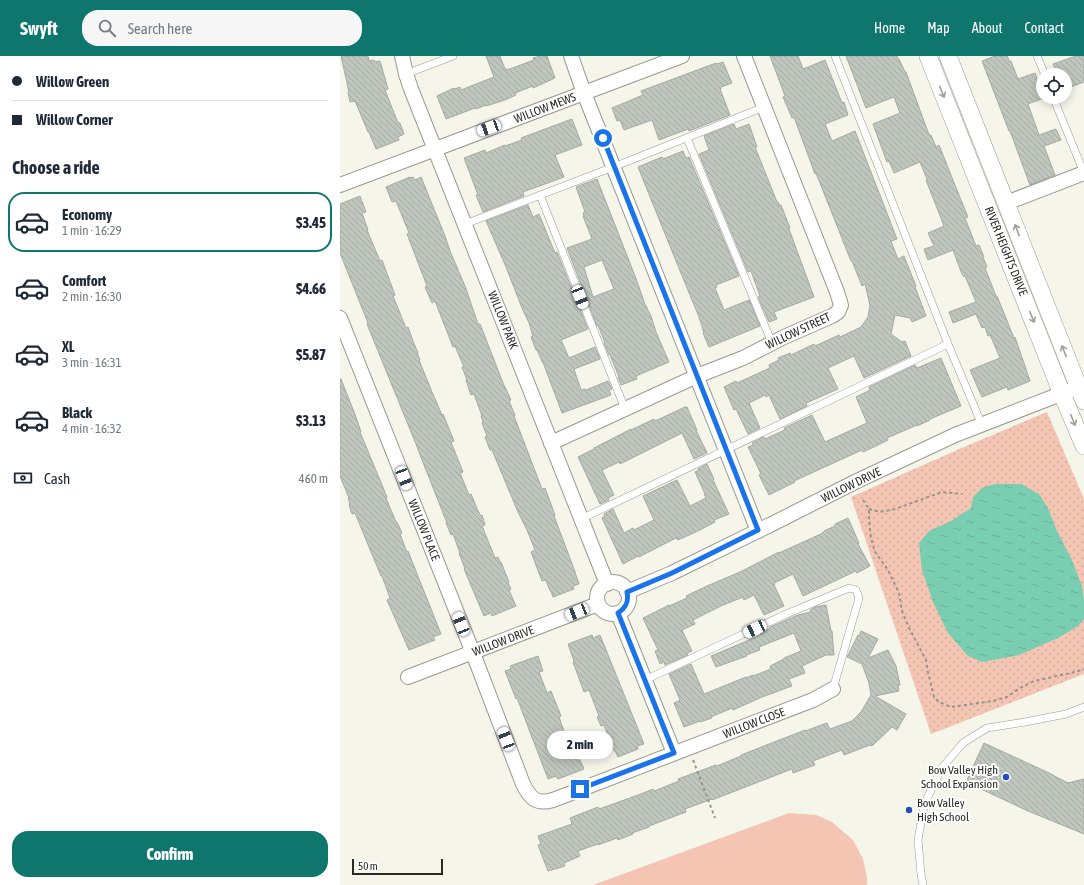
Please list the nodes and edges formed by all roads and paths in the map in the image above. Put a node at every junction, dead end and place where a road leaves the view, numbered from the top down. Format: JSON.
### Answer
{"nodes":[{"id":1,"x":402,"y":56,"type":"edge"},
{"id":2,"x":453,"y":56,"type":"edge"},
{"id":3,"x":571,"y":56,"type":"edge"},
{"id":4,"x":682,"y":56,"type":"edge"},
{"id":5,"x":744,"y":56,"type":"edge"},
{"id":6,"x":835,"y":56,"type":"edge"},
{"id":7,"x":928,"y":56,"type":"edge"},
{"id":8,"x":948,"y":56,"type":"edge"},
{"id":9,"x":1037,"y":56,"type":"edge"},
{"id":10,"x":1042,"y":68,"type":"edge"},
{"id":11,"x":406,"y":74,"type":"junction"},
{"id":12,"x":584,"y":93,"type":"junction"},
{"id":13,"x":1056,"y":104,"type":"edge"},
{"id":14,"x":764,"y":107,"type":"junction"},
{"id":15,"x":686,"y":138,"type":"junction"},
{"id":16,"x":435,"y":149,"type":"junction"},
{"id":17,"x":614,"y":167,"type":"junction"},
{"id":18,"x":1084,"y":173,"type":"edge"},
{"id":19,"x":340,"y":185,"type":"edge"},
{"id":20,"x":540,"y":195,"type":"junction"},
{"id":21,"x":1006,"y":204,"type":"junction"},
{"id":22,"x":465,"y":224,"type":"junction"},
{"id":23,"x":340,"y":318,"type":"edge"},
{"id":24,"x":772,"y":343,"type":"junction"},
{"id":25,"x":948,"y":344,"type":"junction"},
{"id":26,"x":697,"y":376,"type":"junction"},
{"id":27,"x":1062,"y":394,"type":"junction"},
{"id":28,"x":1081,"y":394,"type":"edge"},
{"id":29,"x":625,"y":409,"type":"junction"},
{"id":30,"x":982,"y":425,"type":"junction"},
{"id":31,"x":551,"y":443,"type":"junction"},
{"id":32,"x":1084,"y":446,"type":"edge"},
{"id":33,"x":726,"y":450,"type":"junction"},
{"id":34,"x":962,"y":494,"type":"dead end"},
{"id":35,"x":863,"y":500,"type":"dead end"},
{"id":36,"x":869,"y":509,"type":"junction"},
{"id":37,"x":581,"y":519,"type":"junction"},
{"id":38,"x":758,"y":530,"type":"junction"},
{"id":39,"x":607,"y":584,"type":"junction"},
{"id":40,"x":627,"y":592,"type":"junction"},
{"id":41,"x":598,"y":604,"type":"junction"},
{"id":42,"x":618,"y":613,"type":"junction"},
{"id":43,"x":473,"y":653,"type":"junction"},
{"id":44,"x":1084,"y":669,"type":"edge"},
{"id":45,"x":408,"y":677,"type":"dead end"},
{"id":46,"x":645,"y":680,"type":"junction"},
{"id":47,"x":833,"y":689,"type":"joint"},
{"id":48,"x":1084,"y":707,"type":"edge"},
{"id":49,"x":674,"y":753,"type":"junction"},
{"id":50,"x":692,"y":758,"type":"dead end"},
{"id":51,"x":714,"y":818,"type":"dead end"},
{"id":52,"x":923,"y":885,"type":"edge"}],
"edges":[{"from":1,"to":11,"type":"street","name":"WILLOW PARK"},
{"from":2,"to":11,"type":"lane"},
{"from":3,"to":12,"type":"street"},
{"from":4,"to":12,"type":"street","name":"WILLOW MEWS"},
{"from":5,"to":14,"type":"street","name":"WILLOW STREET"},
{"from":6,"to":25,"type":"lane"},
{"from":7,"to":27,"type":"street","name":"RIVER HEIGHTS DRIVE","one_way":true},
{"from":8,"to":21,"type":"street","name":"RIVER HEIGHTS DRIVE"},
{"from":9,"to":10,"type":"lane"},
{"from":11,"to":16,"type":"street","name":"WILLOW PARK"},
{"from":12,"to":16,"type":"street","name":"WILLOW MEWS"},
{"from":12,"to":17,"type":"street"},
{"from":13,"to":18,"type":"lane"},
{"from":14,"to":15,"type":"lane"},
{"from":14,"to":24,"type":"street","name":"WILLOW STREET"},
{"from":15,"to":17,"type":"lane"},
{"from":15,"to":24,"type":"lane"},
{"from":16,"to":19,"type":"street","name":"WILLOW MEWS"},
{"from":16,"to":22,"type":"street","name":"WILLOW PARK"},
{"from":17,"to":20,"type":"lane"},
{"from":17,"to":26,"type":"street"},
{"from":18,"to":21,"type":"street"},
{"from":20,"to":22,"type":"lane"},
{"from":20,"to":29,"type":"lane"},
{"from":28,"to":21,"type":"street","name":"RIVER HEIGHTS DRIVE","one_way":true},
{"from":22,"to":31,"type":"street","name":"WILLOW PARK"},
{"from":23,"to":43,"type":"street","name":"WILLOW PLACE"},
{"from":24,"to":26,"type":"street","name":"WILLOW STREET"},
{"from":25,"to":30,"type":"lane"},
{"from":25,"to":33,"type":"lane"},
{"from":26,"to":29,"type":"street","name":"WILLOW STREET"},
{"from":26,"to":33,"type":"street"},
{"from":27,"to":28,"type":"street","name":"WILLOW DRIVE"},
{"from":27,"to":30,"type":"street","name":"WILLOW DRIVE"},
{"from":27,"to":32,"type":"street","name":"RIVER HEIGHTS DRIVE","one_way":true},
{"from":29,"to":31,"type":"street","name":"WILLOW STREET"},
{"from":30,"to":38,"type":"street","name":"WILLOW DRIVE"},
{"from":31,"to":37,"type":"street","name":"WILLOW PARK"},
{"from":33,"to":37,"type":"lane"},
{"from":33,"to":38,"type":"street"},
{"from":34,"to":36,"type":"path"},
{"from":35,"to":36,"type":"path"},
{"from":36,"to":44,"type":"path"},
{"from":37,"to":39,"type":"street","name":"WILLOW PARK"},
{"from":38,"to":40,"type":"street","name":"WILLOW DRIVE"},
{"from":39,"to":40,"type":"street"},
{"from":39,"to":41,"type":"street"},
{"from":40,"to":42,"type":"street"},
{"from":41,"to":42,"type":"street"},
{"from":41,"to":43,"type":"street","name":"WILLOW DRIVE"},
{"from":42,"to":46,"type":"street"},
{"from":43,"to":45,"type":"street","name":"WILLOW DRIVE"},
{"from":43,"to":49,"type":"street","name":"WILLOW PLACE"},
{"from":46,"to":47,"type":"lane"},
{"from":46,"to":49,"type":"street"},
{"from":47,"to":49,"type":"street","name":"WILLOW CLOSE"},
{"from":48,"to":52,"type":"lane"},
{"from":50,"to":51,"type":"path"}]}
